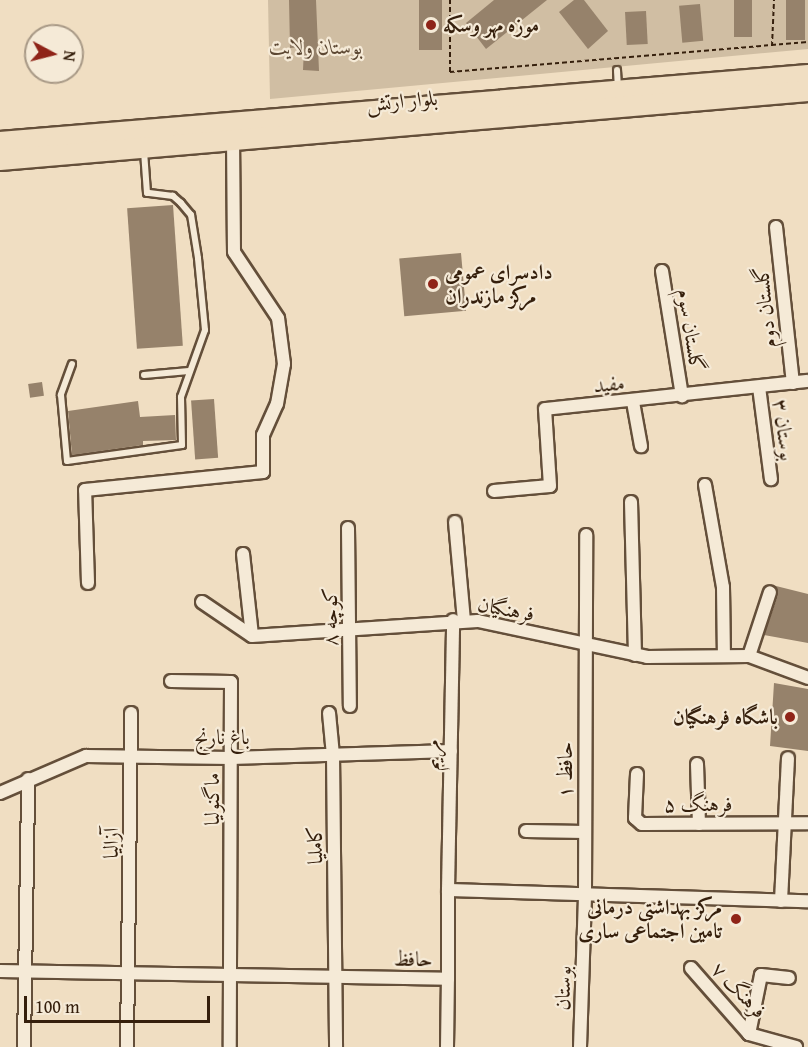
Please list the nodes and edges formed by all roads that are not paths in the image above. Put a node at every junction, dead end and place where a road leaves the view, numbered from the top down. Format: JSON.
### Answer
{"nodes":[{"id":1,"x":617,"y":70,"type":"dead end"},
{"id":2,"x":808,"y":75,"type":"edge"},
{"id":3,"x":752,"y":87,"type":"junction"},
{"id":4,"x":619,"y":90,"type":"junction"},
{"id":5,"x":808,"y":91,"type":"edge"},
{"id":6,"x":233,"y":131,"type":"junction"},
{"id":7,"x":143,"y":138,"type":"junction"},
{"id":8,"x":0,"y":142,"type":"edge"},
{"id":9,"x":0,"y":160,"type":"edge"},
{"id":10,"x":776,"y":227,"type":"dead end"},
{"id":11,"x":662,"y":271,"type":"dead end"},
{"id":12,"x":72,"y":364,"type":"dead end"},
{"id":13,"x":189,"y":370,"type":"junction"},
{"id":14,"x":144,"y":375,"type":"dead end"},
{"id":15,"x":808,"y":381,"type":"edge"},
{"id":16,"x":793,"y":383,"type":"junction"},
{"id":17,"x":759,"y":387,"type":"junction"},
{"id":18,"x":682,"y":396,"type":"junction"},
{"id":19,"x":633,"y":402,"type":"junction"},
{"id":20,"x":641,"y":446,"type":"dead end"},
{"id":21,"x":771,"y":479,"type":"dead end"},
{"id":22,"x":705,"y":485,"type":"dead end"},
{"id":23,"x":494,"y":491,"type":"dead end"},
{"id":24,"x":631,"y":502,"type":"dead end"},
{"id":25,"x":455,"y":522,"type":"dead end"},
{"id":26,"x":348,"y":528,"type":"dead end"},
{"id":27,"x":586,"y":535,"type":"dead end"},
{"id":28,"x":243,"y":554,"type":"dead end"},
{"id":29,"x":88,"y":583,"type":"dead end"},
{"id":30,"x":770,"y":592,"type":"dead end"},
{"id":31,"x":202,"y":602,"type":"dead end"},
{"id":32,"x":458,"y":620,"type":"junction"},
{"id":33,"x":350,"y":628,"type":"junction"},
{"id":34,"x":252,"y":636,"type":"junction"},
{"id":35,"x":584,"y":646,"type":"junction"},
{"id":36,"x":635,"y":655,"type":"junction"},
{"id":37,"x":724,"y":655,"type":"junction"},
{"id":38,"x":749,"y":656,"type":"junction"},
{"id":39,"x":808,"y":678,"type":"edge"},
{"id":40,"x":171,"y":681,"type":"dead end"},
{"id":41,"x":350,"y":706,"type":"dead end"},
{"id":42,"x":131,"y":713,"type":"dead end"},
{"id":43,"x":329,"y":713,"type":"dead end"},
{"id":44,"x":451,"y":751,"type":"junction"},
{"id":45,"x":132,"y":755,"type":"junction"},
{"id":46,"x":333,"y":755,"type":"junction"},
{"id":47,"x":231,"y":758,"type":"junction"},
{"id":48,"x":788,"y":758,"type":"dead end"},
{"id":49,"x":697,"y":765,"type":"dead end"},
{"id":50,"x":637,"y":774,"type":"dead end"},
{"id":51,"x":28,"y":779,"type":"junction"},
{"id":52,"x":0,"y":793,"type":"edge"},
{"id":53,"x":786,"y":823,"type":"junction"},
{"id":54,"x":808,"y":823,"type":"edge"},
{"id":55,"x":699,"y":824,"type":"junction"},
{"id":56,"x":526,"y":831,"type":"dead end"},
{"id":57,"x":585,"y":832,"type":"junction"},
{"id":58,"x":448,"y":890,"type":"junction"},
{"id":59,"x":585,"y":894,"type":"junction"},
{"id":60,"x":781,"y":901,"type":"junction"},
{"id":61,"x":808,"y":901,"type":"edge"},
{"id":62,"x":691,"y":968,"type":"dead end"},
{"id":63,"x":0,"y":971,"type":"edge"},
{"id":64,"x":25,"y":971,"type":"junction"},
{"id":65,"x":129,"y":973,"type":"junction"},
{"id":66,"x":231,"y":975,"type":"junction"},
{"id":67,"x":336,"y":977,"type":"junction"},
{"id":68,"x":789,"y":978,"type":"dead end"},
{"id":69,"x":448,"y":979,"type":"junction"},
{"id":70,"x":749,"y":1034,"type":"junction"},
{"id":71,"x":776,"y":1045,"type":"edge"},
{"id":72,"x":24,"y":1047,"type":"edge"},
{"id":73,"x":127,"y":1047,"type":"edge"},
{"id":74,"x":230,"y":1047,"type":"edge"},
{"id":75,"x":336,"y":1047,"type":"edge"},
{"id":76,"x":447,"y":1047,"type":"edge"},
{"id":77,"x":580,"y":1047,"type":"edge"},
{"id":78,"x":796,"y":1047,"type":"edge"}],
"edges":[{"from":1,"to":4,"type":"lane"},
{"from":2,"to":3,"type":"main road","name":"بلوار ارتش"},
{"from":3,"to":4,"type":"main road","name":"بلوار ارتش"},
{"from":3,"to":5,"type":"main road","name":"بلوار ارتش"},
{"from":3,"to":6,"type":"main road","name":"بلوار ارتش"},
{"from":4,"to":6,"type":"main road","name":"بلوار ارتش"},
{"from":6,"to":7,"type":"main road","name":"بلوار ارتش"},
{"from":6,"to":29,"type":"street"},
{"from":7,"to":8,"type":"main road","name":"بلوار ارتش"},
{"from":7,"to":9,"type":"main road","name":"بلوار ارتش"},
{"from":7,"to":13,"type":"lane"},
{"from":10,"to":16,"type":"street","name":"گلستان دوم"},
{"from":11,"to":18,"type":"street","name":"گلستان سوم"},
{"from":12,"to":13,"type":"lane"},
{"from":13,"to":14,"type":"lane"},
{"from":15,"to":16,"type":"street","name":"مفید"},
{"from":16,"to":17,"type":"street","name":"مفید"},
{"from":17,"to":18,"type":"street","name":"مفید"},
{"from":17,"to":21,"type":"street","name":"بوستان ۳"},
{"from":18,"to":19,"type":"street","name":"مفید"},
{"from":19,"to":20,"type":"street"},
{"from":19,"to":23,"type":"street","name":"مفید"},
{"from":22,"to":37,"type":"street"},
{"from":24,"to":36,"type":"street"},
{"from":25,"to":32,"type":"street","name":"مریم"},
{"from":26,"to":33,"type":"street","name":"کوچه ۸"},
{"from":27,"to":35,"type":"street","name":"حافظ ۱"},
{"from":28,"to":34,"type":"street"},
{"from":30,"to":38,"type":"street"},
{"from":31,"to":34,"type":"street"},
{"from":32,"to":33,"type":"street","name":"فرهنگیان"},
{"from":32,"to":35,"type":"street","name":"فرهنگیان"},
{"from":32,"to":44,"type":"street","name":"مریم"},
{"from":33,"to":34,"type":"street","name":"فرهنگیان"},
{"from":33,"to":41,"type":"street","name":"کوچه ۸"},
{"from":35,"to":36,"type":"street","name":"فرهنگیان"},
{"from":35,"to":57,"type":"street","name":"حافظ ۱"},
{"from":36,"to":37,"type":"street","name":"فرهنگیان"},
{"from":37,"to":38,"type":"street","name":"فرهنگیان"},
{"from":38,"to":39,"type":"street","name":"فرهنگیان"},
{"from":40,"to":47,"type":"street","name":"ماگنولیا"},
{"from":42,"to":45,"type":"street","name":"آزالیا"},
{"from":43,"to":46,"type":"street","name":"کاملیا"},
{"from":44,"to":46,"type":"street","name":"باغ نارنج"},
{"from":44,"to":58,"type":"street","name":"مریم"},
{"from":45,"to":47,"type":"street","name":"باغ نارنج"},
{"from":45,"to":51,"type":"street","name":"باغ نارنج"},
{"from":45,"to":65,"type":"street","name":"آزالیا"},
{"from":46,"to":47,"type":"street","name":"باغ نارنج"},
{"from":46,"to":67,"type":"street","name":"کاملیا"},
{"from":47,"to":66,"type":"street","name":"ماگنولیا"},
{"from":48,"to":53,"type":"street"},
{"from":49,"to":55,"type":"street"},
{"from":50,"to":55,"type":"street","name":"فرهنگ ۵"},
{"from":51,"to":52,"type":"street","name":"باغ نارنج"},
{"from":51,"to":64,"type":"street"},
{"from":53,"to":54,"type":"street","name":"فرهنگ ۵"},
{"from":53,"to":55,"type":"street","name":"فرهنگ ۵"},
{"from":53,"to":60,"type":"street"},
{"from":56,"to":57,"type":"street"},
{"from":57,"to":59,"type":"street","name":"حافظ ۱"},
{"from":58,"to":59,"type":"street"},
{"from":58,"to":69,"type":"street","name":"حافظ"},
{"from":59,"to":60,"type":"street"},
{"from":59,"to":77,"type":"street","name":"بوستان"},
{"from":60,"to":61,"type":"street"},
{"from":62,"to":70,"type":"street","name":"فرهنگ ۷"},
{"from":63,"to":64,"type":"street","name":"حافظ"},
{"from":64,"to":65,"type":"street","name":"حافظ"},
{"from":64,"to":72,"type":"street"},
{"from":65,"to":66,"type":"street","name":"حافظ"},
{"from":65,"to":73,"type":"street","name":"آزالیا"},
{"from":66,"to":67,"type":"street","name":"حافظ"},
{"from":66,"to":74,"type":"street","name":"ماگنولیا"},
{"from":67,"to":69,"type":"street","name":"حافظ"},
{"from":67,"to":75,"type":"street","name":"کاملیا"},
{"from":68,"to":70,"type":"street"},
{"from":69,"to":76,"type":"street"},
{"from":70,"to":71,"type":"street","name":"فرهنگ ۷"},
{"from":71,"to":78,"type":"street","name":"فرهنگ ۷"}]}
